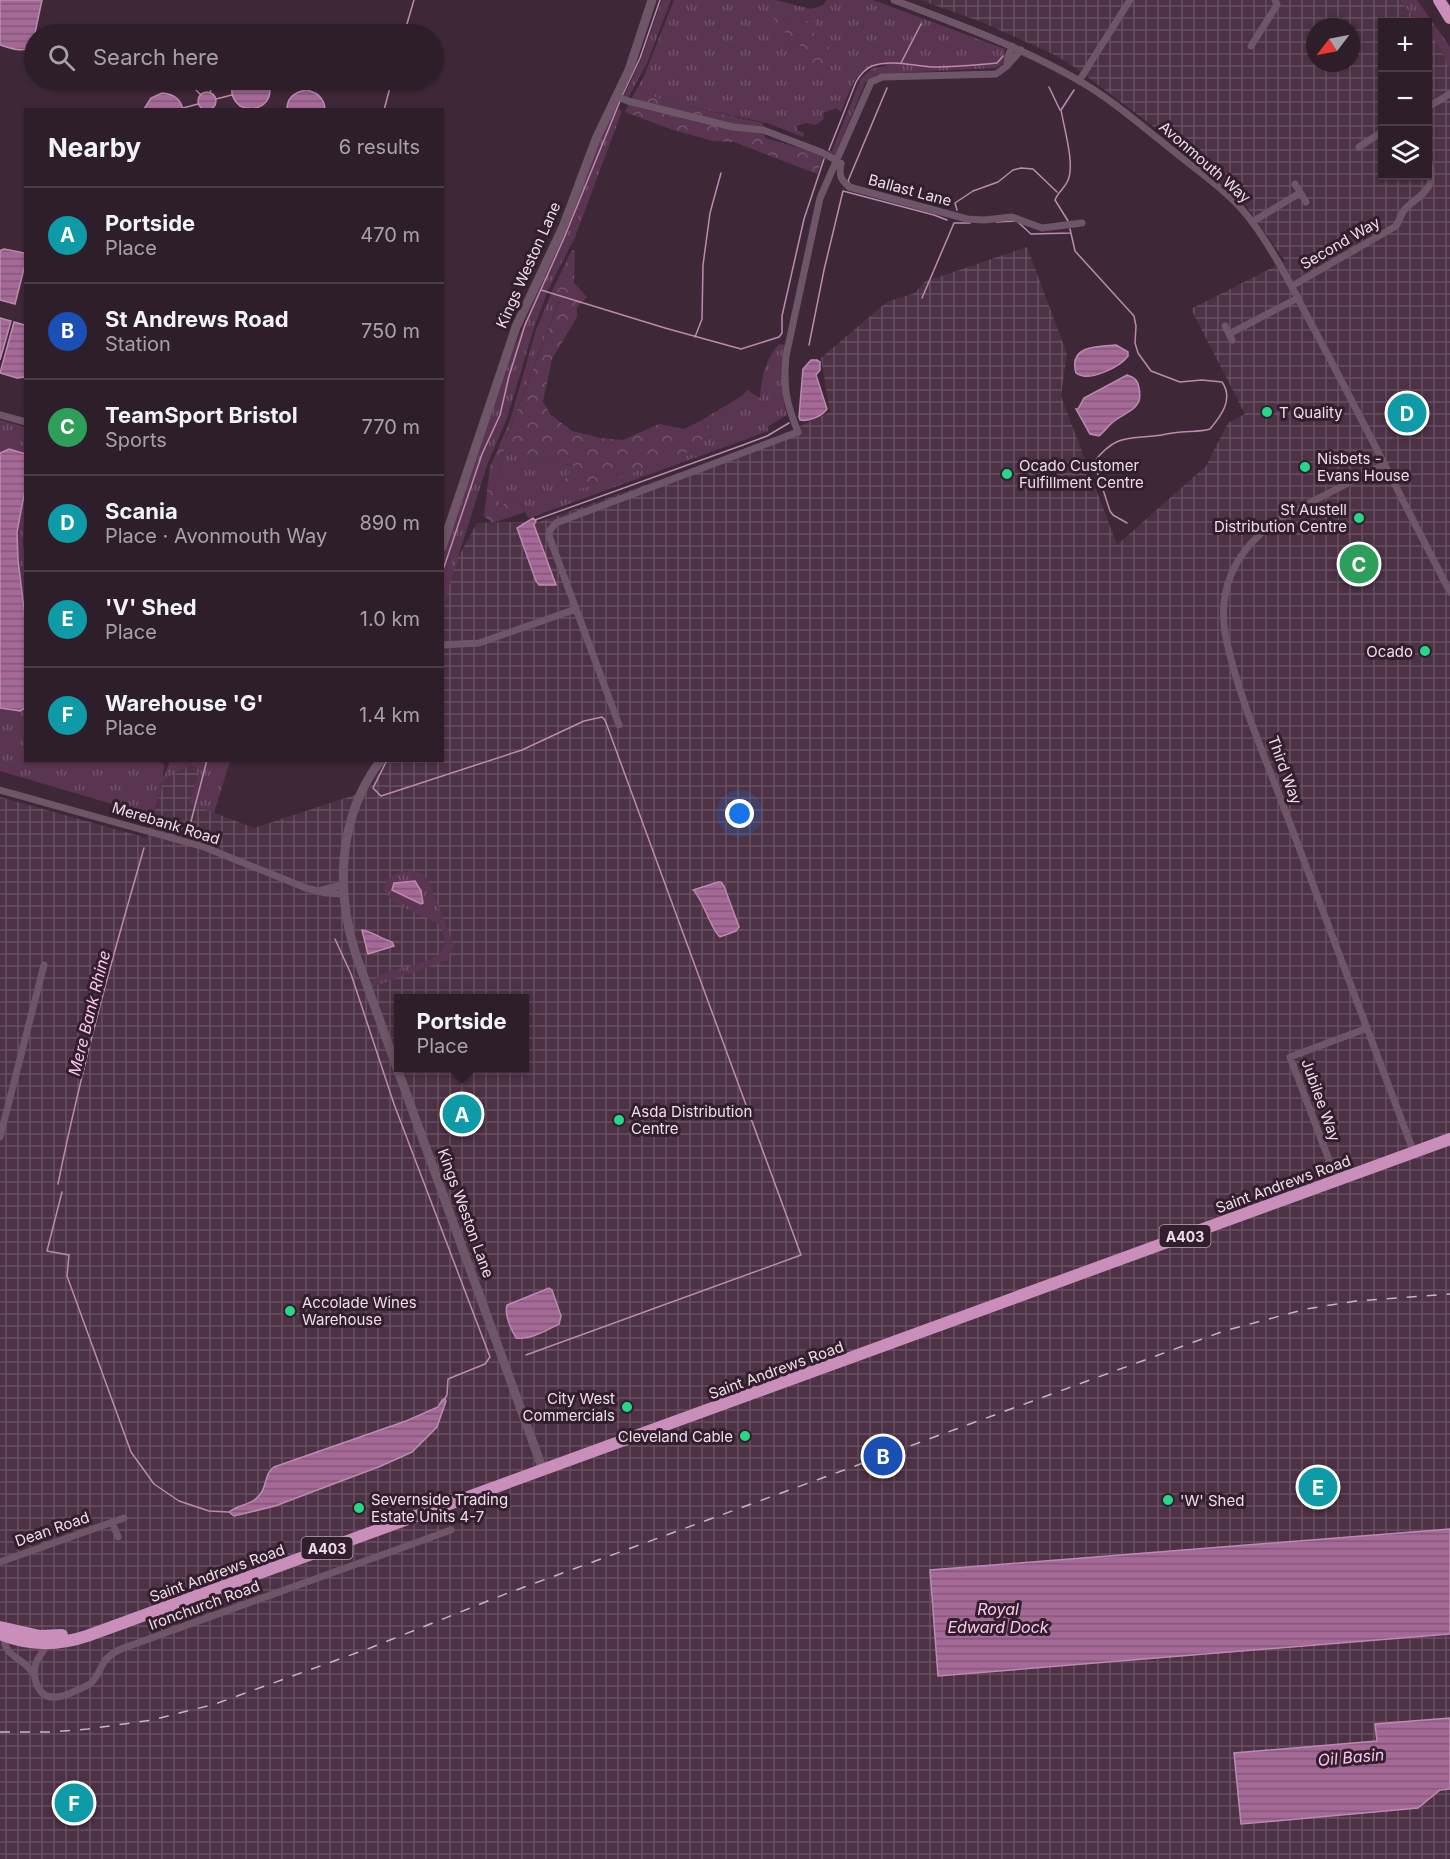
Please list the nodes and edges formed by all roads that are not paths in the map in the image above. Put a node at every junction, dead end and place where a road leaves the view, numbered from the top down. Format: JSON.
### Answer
{"nodes":[{"id":1,"x":652,"y":0,"type":"edge"},
{"id":2,"x":894,"y":0,"type":"edge"},
{"id":3,"x":1130,"y":0,"type":"edge"},
{"id":4,"x":1275,"y":0,"type":"edge"},
{"id":5,"x":1439,"y":0,"type":"edge"},
{"id":6,"x":1450,"y":18,"type":"edge"},
{"id":7,"x":1012,"y":46,"type":"junction"},
{"id":8,"x":1251,"y":46,"type":"dead end"},
{"id":9,"x":1021,"y":50,"type":"junction"},
{"id":10,"x":1007,"y":66,"type":"junction"},
{"id":11,"x":1079,"y":81,"type":"junction"},
{"id":12,"x":1450,"y":94,"type":"edge"},
{"id":13,"x":616,"y":96,"type":"junction"},
{"id":14,"x":1432,"y":105,"type":"edge"},
{"id":15,"x":1378,"y":135,"type":"edge"},
{"id":16,"x":1359,"y":147,"type":"dead end"},
{"id":17,"x":836,"y":160,"type":"junction"},
{"id":18,"x":1429,"y":180,"type":"edge"},
{"id":19,"x":1295,"y":184,"type":"dead end"},
{"id":20,"x":1300,"y":193,"type":"junction"},
{"id":21,"x":1306,"y":202,"type":"dead end"},
{"id":22,"x":1252,"y":222,"type":"junction"},
{"id":23,"x":1082,"y":223,"type":"dead end"},
{"id":24,"x":1292,"y":286,"type":"junction"},
{"id":25,"x":1298,"y":298,"type":"junction"},
{"id":26,"x":1225,"y":326,"type":"dead end"},
{"id":27,"x":0,"y":415,"type":"edge"},
{"id":28,"x":24,"y":421,"type":"edge"},
{"id":29,"x":1385,"y":464,"type":"junction"},
{"id":30,"x":444,"y":539,"type":"edge"},
{"id":31,"x":1450,"y":592,"type":"edge"},
{"id":32,"x":576,"y":609,"type":"junction"},
{"id":33,"x":444,"y":645,"type":"edge"},
{"id":34,"x":619,"y":725,"type":"dead end"},
{"id":35,"x":380,"y":762,"type":"edge"},
{"id":36,"x":0,"y":790,"type":"edge"},
{"id":37,"x":343,"y":890,"type":"junction"},
{"id":38,"x":44,"y":965,"type":"dead end"},
{"id":39,"x":1365,"y":1029,"type":"junction"},
{"id":40,"x":394,"y":1060,"type":"edge"},
{"id":41,"x":398,"y":1072,"type":"edge"},
{"id":42,"x":0,"y":1137,"type":"edge"},
{"id":43,"x":1450,"y":1139,"type":"edge"},
{"id":44,"x":1414,"y":1153,"type":"junction"},
{"id":45,"x":1329,"y":1160,"type":"dead end"},
{"id":46,"x":543,"y":1470,"type":"junction"},
{"id":47,"x":124,"y":1518,"type":"dead end"},
{"id":48,"x":112,"y":1522,"type":"junction"},
{"id":49,"x":451,"y":1530,"type":"dead end"},
{"id":50,"x":118,"y":1537,"type":"dead end"},
{"id":51,"x":0,"y":1562,"type":"edge"},
{"id":52,"x":4,"y":1631,"type":"edge"},
{"id":53,"x":43,"y":1640,"type":"junction"},
{"id":54,"x":38,"y":1657,"type":"junction"},
{"id":55,"x":22,"y":1661,"type":"junction"},
{"id":56,"x":35,"y":1677,"type":"junction"}],
"edges":[{"from":1,"to":13,"type":"street","name":"Kings Weston Lane"},
{"from":2,"to":7,"type":"street","name":"Avonmouth Way"},
{"from":3,"to":11,"type":"street"},
{"from":4,"to":8,"type":"street"},
{"from":5,"to":6,"type":"highway"},
{"from":7,"to":9,"type":"street","name":"Avonmouth Way"},
{"from":7,"to":10,"type":"street"},
{"from":9,"to":10,"type":"street"},
{"from":9,"to":11,"type":"street","name":"Avonmouth Way"},
{"from":10,"to":17,"type":"street"},
{"from":11,"to":22,"type":"street","name":"Avonmouth Way"},
{"from":12,"to":14,"type":"street"},
{"from":13,"to":17,"type":"street"},
{"from":13,"to":30,"type":"street","name":"Kings Weston Lane"},
{"from":15,"to":16,"type":"street"},
{"from":17,"to":23,"type":"street","name":"Ballast Lane"},
{"from":17,"to":32,"type":"street"},
{"from":18,"to":24,"type":"street","name":"Second Way"},
{"from":19,"to":20,"type":"street"},
{"from":20,"to":21,"type":"street"},
{"from":20,"to":22,"type":"street"},
{"from":22,"to":24,"type":"street","name":"Avonmouth Way"},
{"from":24,"to":25,"type":"street","name":"Avonmouth Way"},
{"from":25,"to":26,"type":"street"},
{"from":25,"to":29,"type":"street","name":"Avonmouth Way"},
{"from":27,"to":28,"type":"street"},
{"from":29,"to":31,"type":"street","name":"Avonmouth Way"},
{"from":29,"to":39,"type":"street","name":"Third Way"},
{"from":32,"to":33,"type":"street"},
{"from":32,"to":34,"type":"street"},
{"from":35,"to":37,"type":"street","name":"Kings Weston Lane"},
{"from":36,"to":37,"type":"street","name":"Merebank Road"},
{"from":37,"to":40,"type":"street","name":"Kings Weston Lane"},
{"from":38,"to":42,"type":"street"},
{"from":39,"to":44,"type":"street","name":"Third Way"},
{"from":39,"to":45,"type":"street","name":"Jubilee Way"},
{"from":41,"to":46,"type":"street","name":"Kings Weston Lane"},
{"from":43,"to":44,"type":"highway","name":"Saint Andrews Road","number":"A403"},
{"from":44,"to":46,"type":"highway","name":"Saint Andrews Road","number":"A403"},
{"from":46,"to":53,"type":"highway","name":"Saint Andrews Road","number":"A403"},
{"from":47,"to":48,"type":"street","name":"Dean Road"},
{"from":48,"to":50,"type":"street","name":"Dean Road"},
{"from":48,"to":51,"type":"street","name":"Dean Road"},
{"from":49,"to":56,"type":"street","name":"Ironchurch Road"},
{"from":52,"to":53,"type":"highway","name":"Saint Andrews Road","number":"A403"},
{"from":52,"to":55,"type":"street"},
{"from":53,"to":54,"type":"street"},
{"from":54,"to":55,"type":"street"},
{"from":54,"to":56,"type":"street"},
{"from":55,"to":56,"type":"street"}]}
